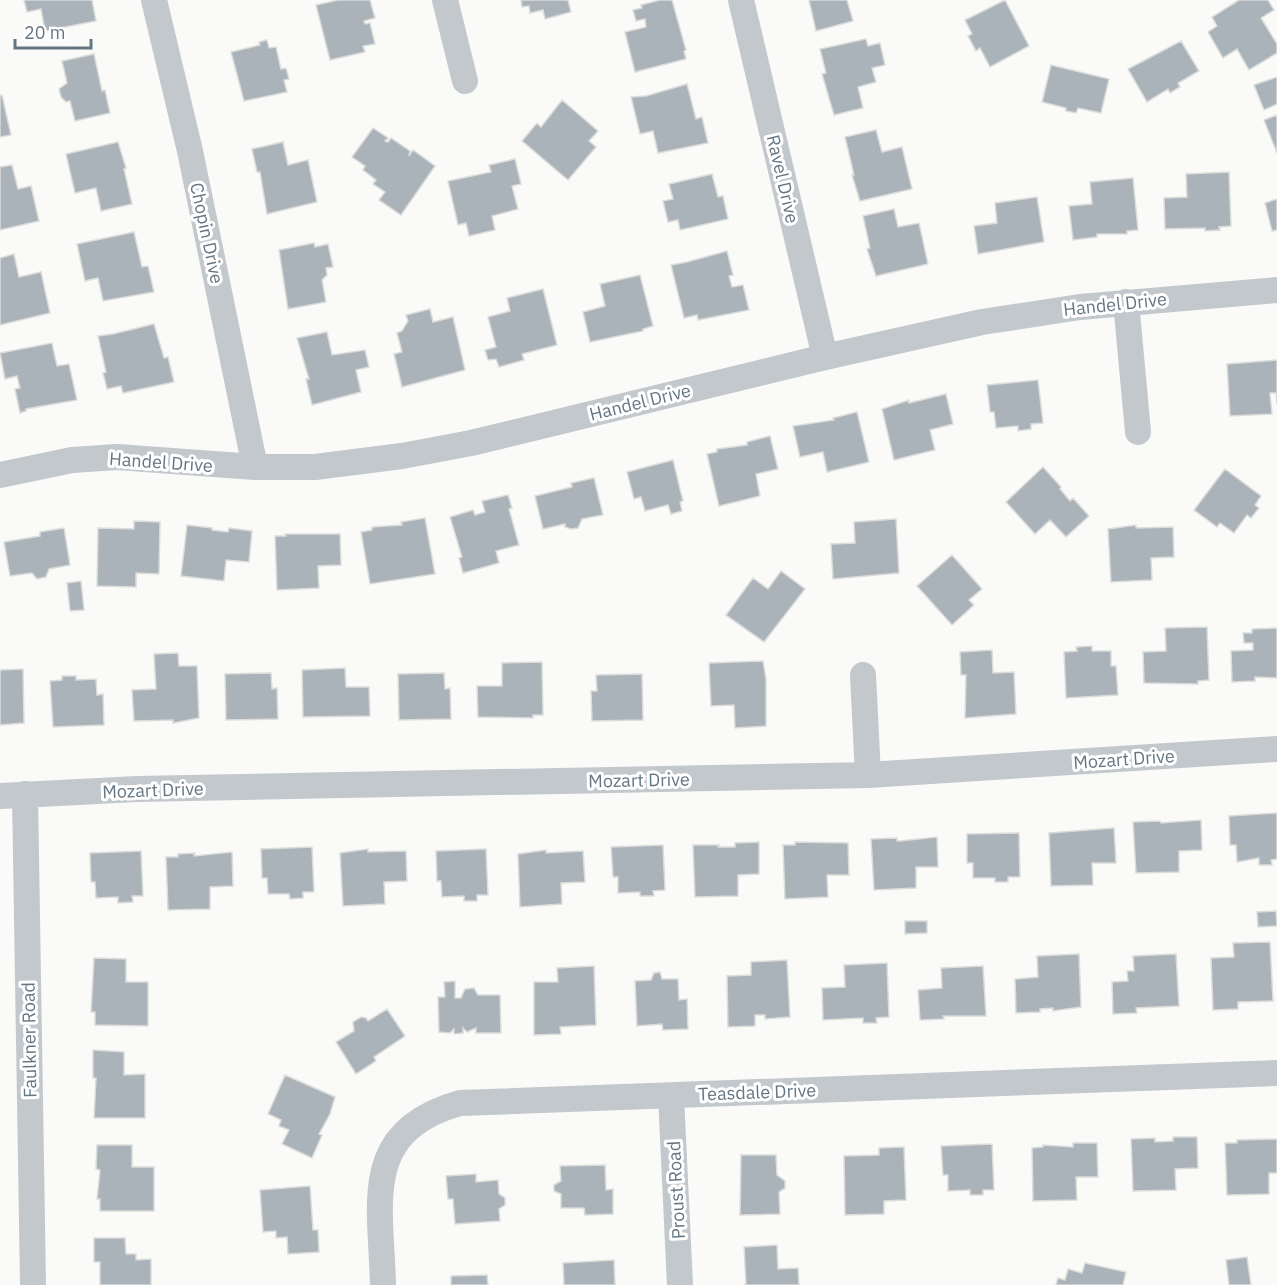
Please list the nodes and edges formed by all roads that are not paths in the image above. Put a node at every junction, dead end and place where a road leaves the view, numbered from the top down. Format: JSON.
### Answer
{"nodes":[{"id":1,"x":154,"y":0,"type":"edge"},
{"id":2,"x":445,"y":0,"type":"edge"},
{"id":3,"x":741,"y":0,"type":"edge"},
{"id":4,"x":465,"y":81,"type":"dead end"},
{"id":5,"x":1277,"y":290,"type":"edge"},
{"id":6,"x":1126,"y":302,"type":"junction"},
{"id":7,"x":825,"y":357,"type":"junction"},
{"id":8,"x":1138,"y":432,"type":"dead end"},
{"id":9,"x":255,"y":467,"type":"junction"},
{"id":10,"x":0,"y":475,"type":"edge"},
{"id":11,"x":863,"y":675,"type":"dead end"},
{"id":12,"x":1277,"y":749,"type":"edge"},
{"id":13,"x":868,"y":776,"type":"junction"},
{"id":14,"x":13,"y":795,"type":"edge"},
{"id":15,"x":1277,"y":1073,"type":"edge"},
{"id":16,"x":671,"y":1096,"type":"junction"},
{"id":17,"x":33,"y":1285,"type":"edge"},
{"id":18,"x":383,"y":1285,"type":"edge"},
{"id":19,"x":680,"y":1285,"type":"edge"}],
"edges":[{"from":1,"to":9,"type":"street","name":"Chopin Drive"},
{"from":2,"to":4,"type":"street"},
{"from":3,"to":7,"type":"street","name":"Ravel Drive"},
{"from":5,"to":6,"type":"street","name":"Handel Drive"},
{"from":6,"to":7,"type":"street","name":"Handel Drive"},
{"from":6,"to":8,"type":"street"},
{"from":7,"to":9,"type":"street","name":"Handel Drive"},
{"from":9,"to":10,"type":"street","name":"Handel Drive"},
{"from":11,"to":13,"type":"street"},
{"from":12,"to":13,"type":"street","name":"Mozart Drive"},
{"from":13,"to":14,"type":"street","name":"Mozart Drive"},
{"from":14,"to":17,"type":"street","name":"Faulkner Road"},
{"from":15,"to":16,"type":"street","name":"Teasdale Drive"},
{"from":16,"to":18,"type":"street","name":"Teasdale Drive"},
{"from":16,"to":19,"type":"street","name":"Proust Road"}]}
